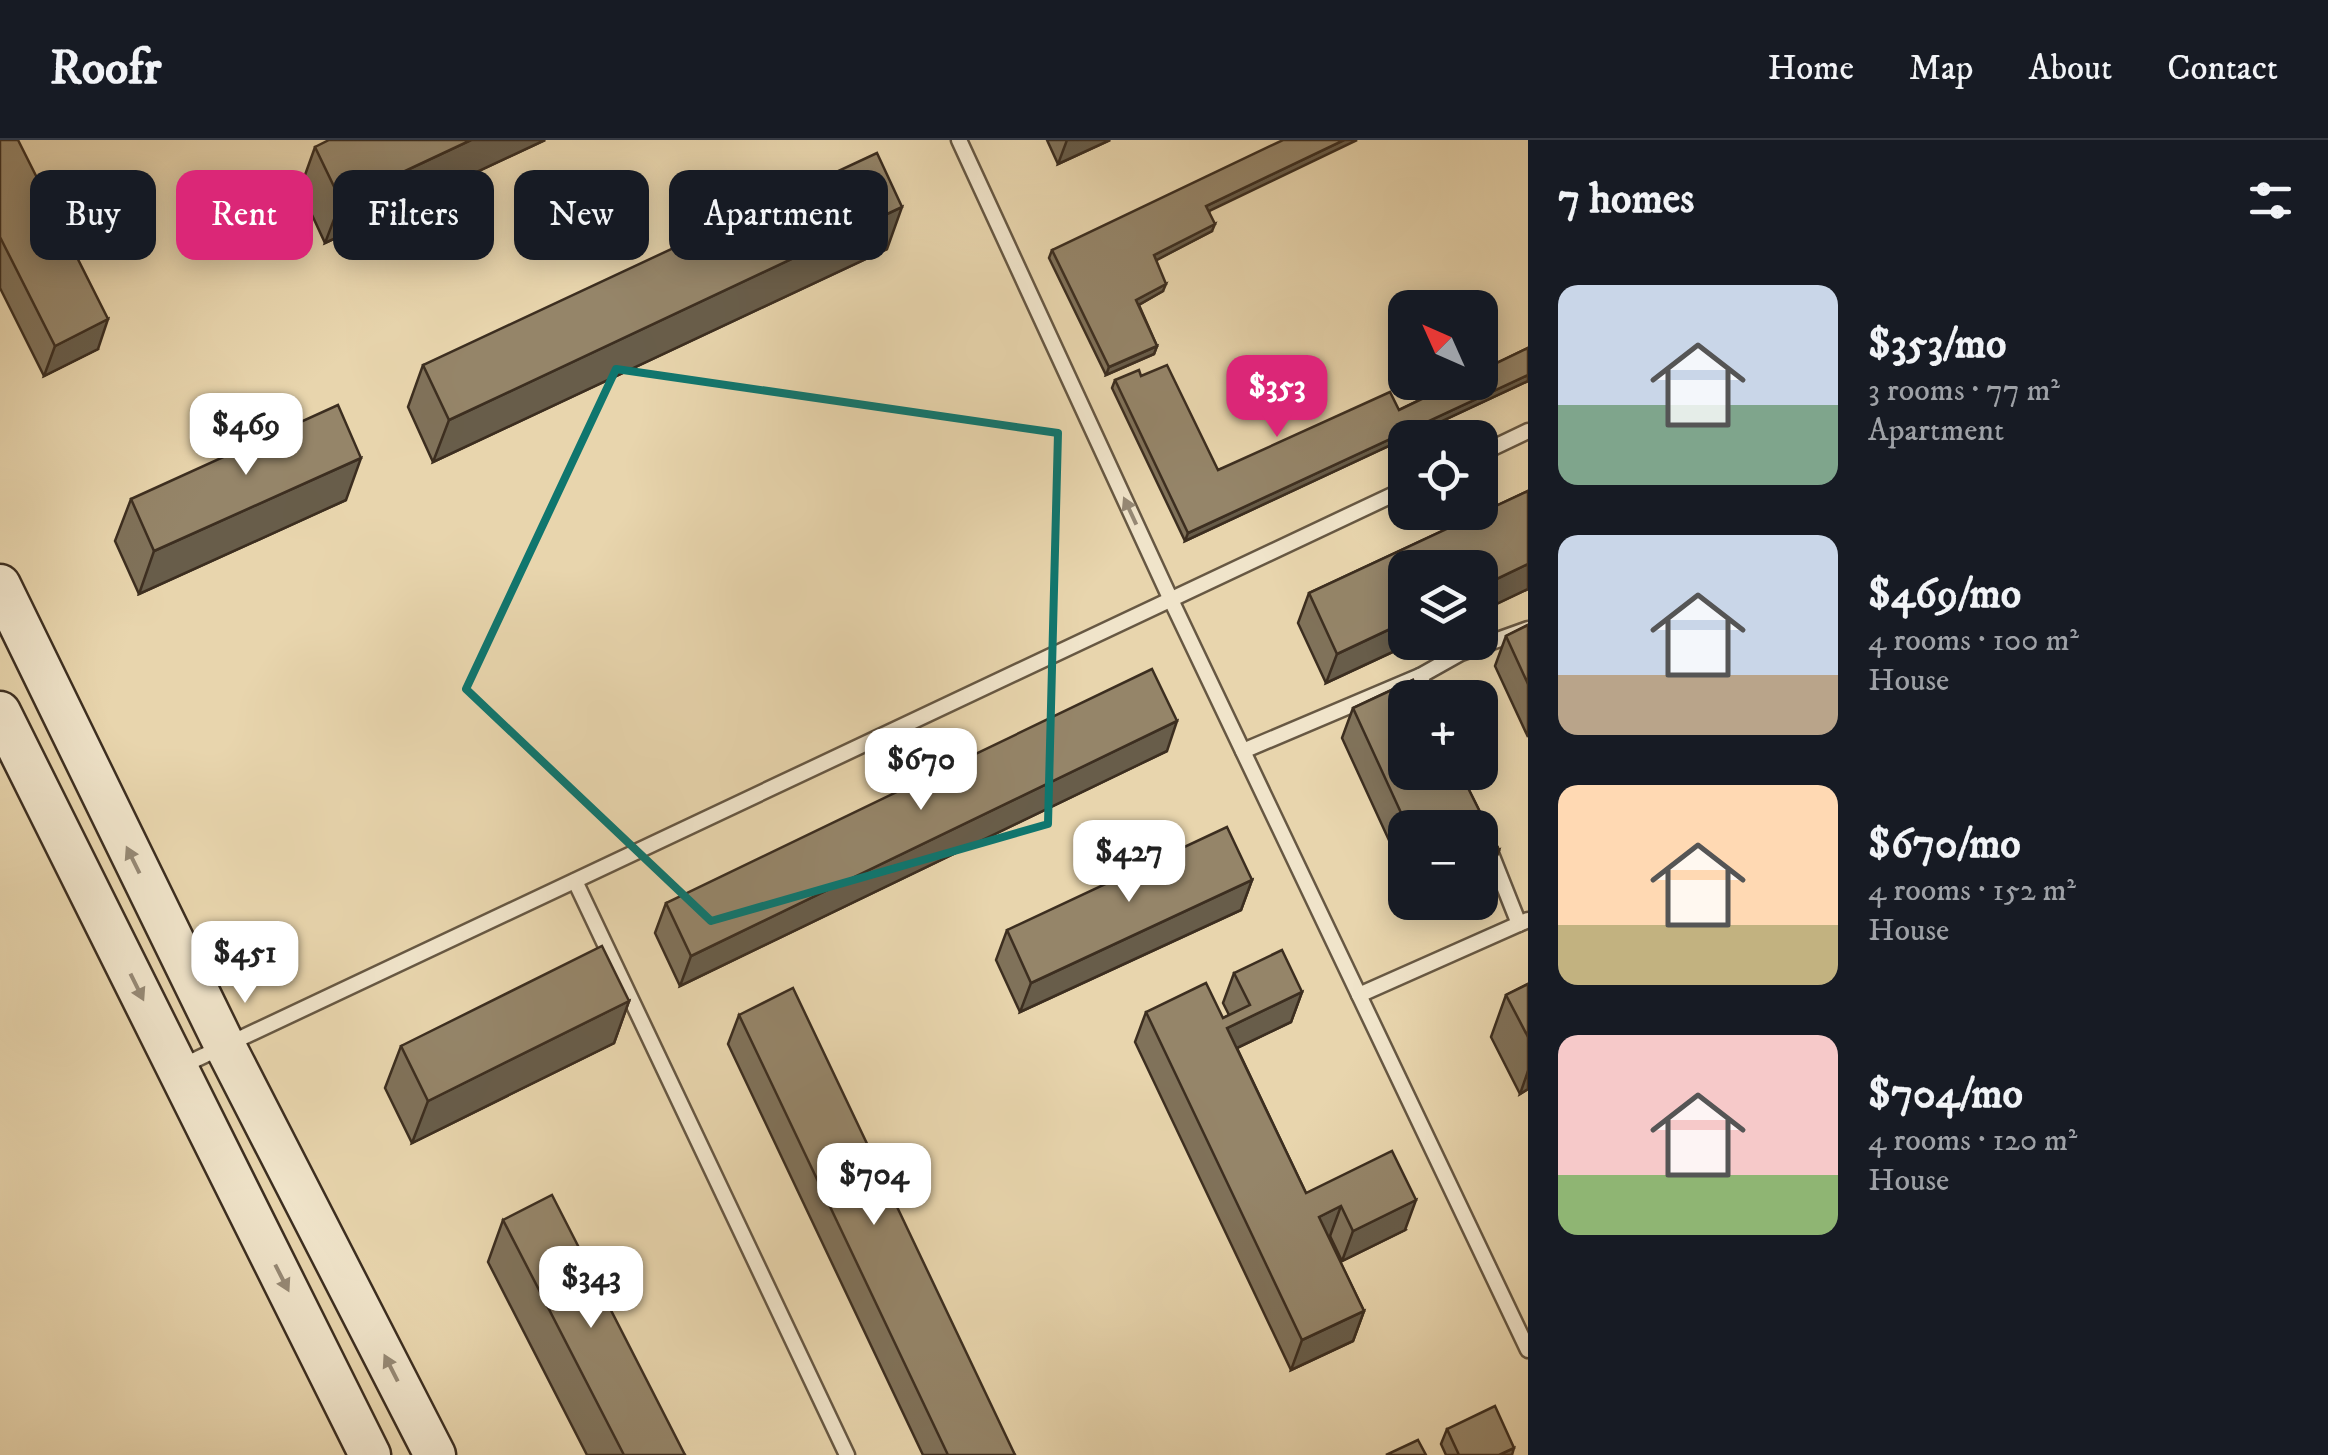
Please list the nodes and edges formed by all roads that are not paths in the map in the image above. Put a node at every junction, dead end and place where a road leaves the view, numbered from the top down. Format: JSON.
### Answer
{"nodes":[{"id":1,"x":959,"y":140,"type":"edge"},
{"id":2,"x":1528,"y":431,"type":"edge"},
{"id":3,"x":1498,"y":445,"type":"edge"},
{"id":4,"x":1388,"y":497,"type":"edge"},
{"id":5,"x":0,"y":585,"type":"edge"},
{"id":6,"x":1171,"y":600,"type":"junction"},
{"id":7,"x":1528,"y":629,"type":"edge"},
{"id":8,"x":1420,"y":676,"type":"junction"},
{"id":9,"x":1422,"y":680,"type":"edge"},
{"id":10,"x":0,"y":712,"type":"edge"},
{"id":11,"x":1243,"y":751,"type":"junction"},
{"id":12,"x":1498,"y":867,"type":"edge"},
{"id":13,"x":575,"y":881,"type":"junction"},
{"id":14,"x":1523,"y":922,"type":"edge"},
{"id":15,"x":1359,"y":995,"type":"junction"},
{"id":16,"x":226,"y":1046,"type":"junction"},
{"id":17,"x":177,"y":1068,"type":"junction"},
{"id":18,"x":1528,"y":1350,"type":"edge"},
{"id":19,"x":370,"y":1455,"type":"edge"},
{"id":20,"x":435,"y":1455,"type":"edge"},
{"id":21,"x":847,"y":1455,"type":"edge"}],
"edges":[{"from":6,"to":1,"type":"lane","one_way":true},
{"from":2,"to":3,"type":"lane"},
{"from":4,"to":6,"type":"lane"},
{"from":16,"to":5,"type":"main road","one_way":true},
{"from":6,"to":11,"type":"lane"},
{"from":6,"to":13,"type":"lane"},
{"from":7,"to":8,"type":"lane"},
{"from":8,"to":9,"type":"lane"},
{"from":8,"to":11,"type":"lane"},
{"from":10,"to":17,"type":"main road","one_way":true},
{"from":11,"to":15,"type":"lane"},
{"from":12,"to":14,"type":"lane"},
{"from":13,"to":16,"type":"lane"},
{"from":13,"to":21,"type":"lane"},
{"from":14,"to":15,"type":"lane"},
{"from":15,"to":18,"type":"lane"},
{"from":16,"to":17,"type":"lane"},
{"from":20,"to":16,"type":"main road","one_way":true},
{"from":17,"to":19,"type":"main road","one_way":true}]}
